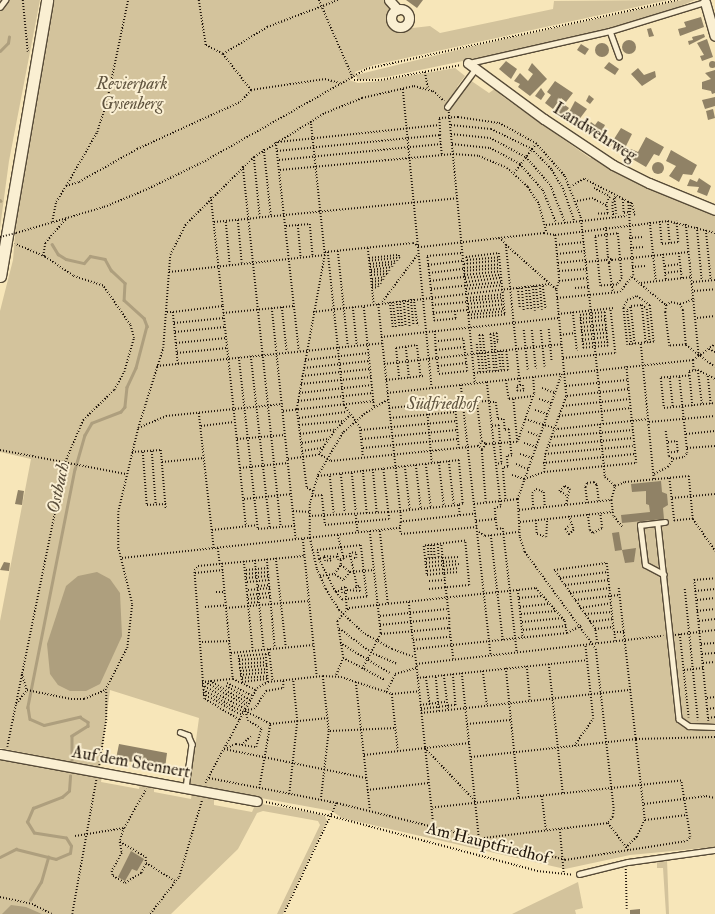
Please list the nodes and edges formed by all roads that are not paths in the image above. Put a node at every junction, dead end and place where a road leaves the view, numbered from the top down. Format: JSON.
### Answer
{"nodes":[{"id":1,"x":5,"y":0,"type":"edge"},
{"id":2,"x":47,"y":0,"type":"edge"},
{"id":3,"x":389,"y":0,"type":"edge"},
{"id":4,"x":705,"y":2,"type":"joint"},
{"id":5,"x":0,"y":7,"type":"edge"},
{"id":6,"x":398,"y":10,"type":"dead end"},
{"id":7,"x":610,"y":31,"type":"junction"},
{"id":8,"x":715,"y":36,"type":"edge"},
{"id":9,"x":618,"y":56,"type":"dead end"},
{"id":10,"x":472,"y":66,"type":"junction"},
{"id":11,"x":447,"y":107,"type":"road end"},
{"id":12,"x":715,"y":210,"type":"edge"},
{"id":13,"x":3,"y":239,"type":"edge"},
{"id":14,"x":0,"y":276,"type":"edge"},
{"id":15,"x":665,"y":522,"type":"dead end"},
{"id":16,"x":658,"y":525,"type":"junction"},
{"id":17,"x":664,"y":575,"type":"junction"},
{"id":18,"x":715,"y":727,"type":"edge"},
{"id":19,"x":180,"y":732,"type":"dead end"},
{"id":20,"x":3,"y":755,"type":"edge"},
{"id":21,"x":186,"y":788,"type":"junction"},
{"id":22,"x":257,"y":801,"type":"road end"},
{"id":23,"x":715,"y":850,"type":"edge"},
{"id":24,"x":579,"y":874,"type":"road end"}],
"edges":[{"from":1,"to":5,"type":"lane"},
{"from":2,"to":13,"type":"street"},
{"from":3,"to":6,"type":"street"},
{"from":4,"to":7,"type":"lane"},
{"from":4,"to":8,"type":"street"},
{"from":7,"to":9,"type":"lane"},
{"from":7,"to":10,"type":"lane"},
{"from":10,"to":11,"type":"lane"},
{"from":10,"to":12,"type":"street","name":"Landwehrweg"},
{"from":13,"to":14,"type":"street"},
{"from":15,"to":16,"type":"lane"},
{"from":16,"to":17,"type":"lane"},
{"from":16,"to":17,"type":"lane"},
{"from":17,"to":18,"type":"lane"},
{"from":19,"to":21,"type":"lane"},
{"from":20,"to":21,"type":"street","name":"Auf dem Stennert"},
{"from":21,"to":22,"type":"street","name":"Auf dem Stennert"},
{"from":23,"to":24,"type":"lane"}]}
